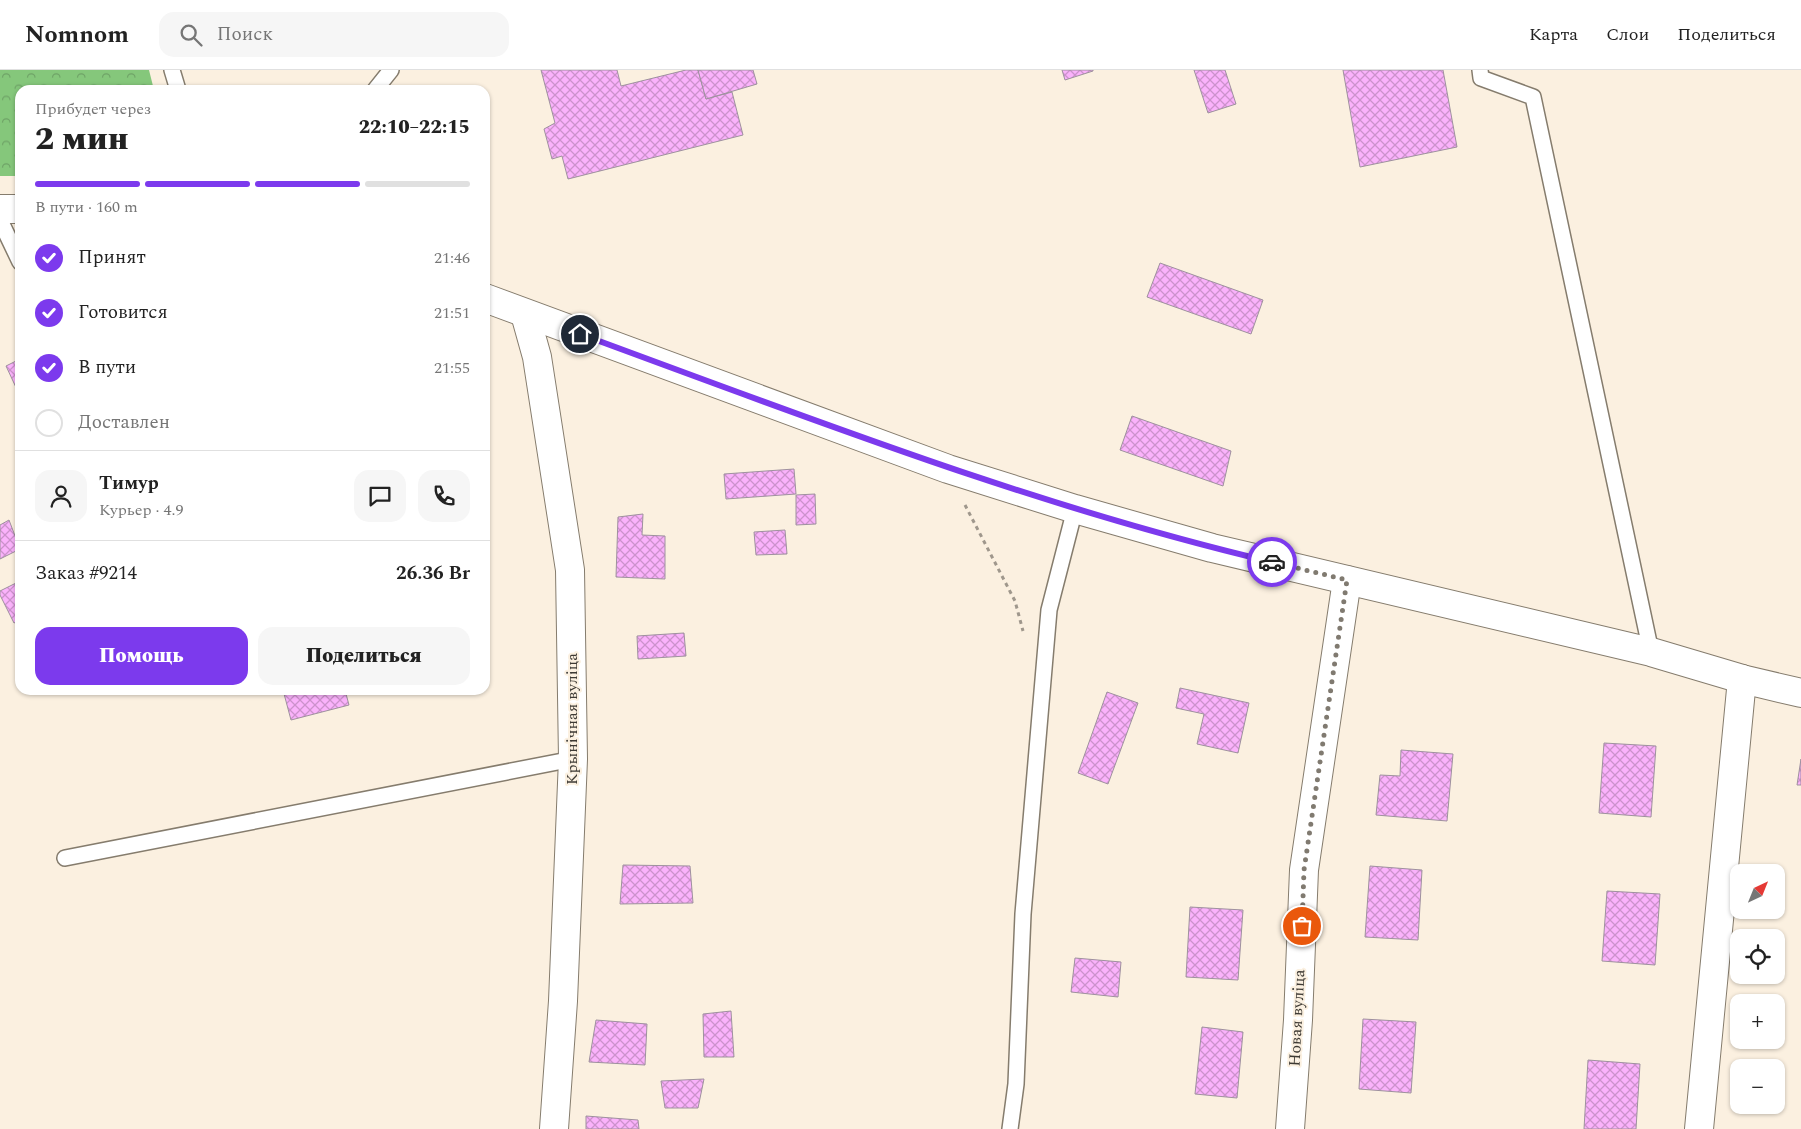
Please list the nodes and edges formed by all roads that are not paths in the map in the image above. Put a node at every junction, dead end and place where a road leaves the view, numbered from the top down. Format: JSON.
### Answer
{"nodes":[{"id":1,"x":172,"y":70,"type":"edge"},
{"id":2,"x":391,"y":70,"type":"edge"},
{"id":3,"x":1480,"y":70,"type":"edge"},
{"id":4,"x":176,"y":85,"type":"edge"},
{"id":5,"x":378,"y":85,"type":"edge"},
{"id":6,"x":0,"y":209,"type":"edge"},
{"id":7,"x":15,"y":209,"type":"edge"},
{"id":8,"x":0,"y":220,"type":"edge"},
{"id":9,"x":15,"y":252,"type":"edge"},
{"id":10,"x":490,"y":300,"type":"edge"},
{"id":11,"x":525,"y":314,"type":"junction"},
{"id":12,"x":1075,"y":509,"type":"junction"},
{"id":13,"x":1347,"y":580,"type":"junction"},
{"id":14,"x":1651,"y":652,"type":"junction"},
{"id":15,"x":1742,"y":679,"type":"junction"},
{"id":16,"x":1801,"y":693,"type":"edge"},
{"id":17,"x":574,"y":759,"type":"junction"},
{"id":18,"x":65,"y":858,"type":"dead end"},
{"id":19,"x":554,"y":1129,"type":"edge"},
{"id":20,"x":1010,"y":1129,"type":"edge"},
{"id":21,"x":1290,"y":1129,"type":"edge"},
{"id":22,"x":1699,"y":1129,"type":"edge"}],
"edges":[{"from":1,"to":4,"type":"lane"},
{"from":2,"to":5,"type":"lane"},
{"from":3,"to":14,"type":"lane"},
{"from":6,"to":7,"type":"street"},
{"from":8,"to":9,"type":"lane"},
{"from":10,"to":11,"type":"street"},
{"from":11,"to":12,"type":"street"},
{"from":11,"to":17,"type":"street","name":"Крынічная вуліца"},
{"from":12,"to":13,"type":"street"},
{"from":12,"to":20,"type":"lane"},
{"from":13,"to":14,"type":"street"},
{"from":13,"to":21,"type":"street","name":"Новая вуліца"},
{"from":14,"to":15,"type":"street"},
{"from":15,"to":16,"type":"street"},
{"from":15,"to":22,"type":"street"},
{"from":17,"to":18,"type":"lane"},
{"from":17,"to":19,"type":"street","name":"Крынічная вуліца"}]}
